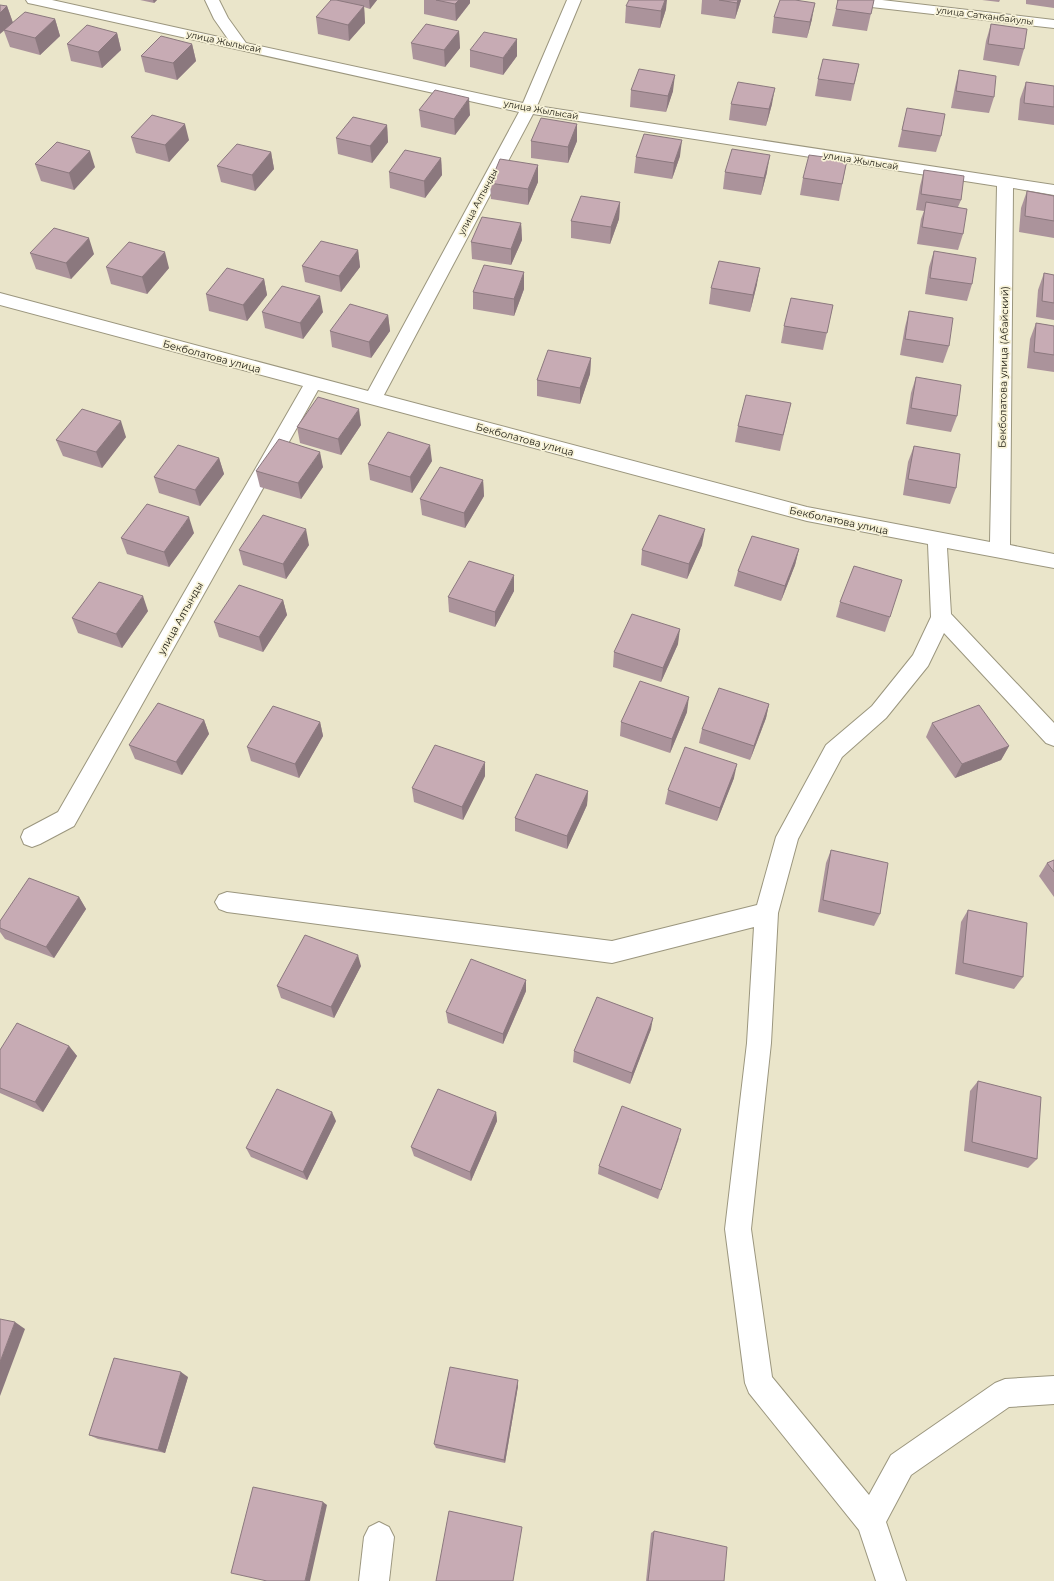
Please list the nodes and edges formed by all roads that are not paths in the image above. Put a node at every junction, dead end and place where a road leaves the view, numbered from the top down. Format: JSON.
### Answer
{"nodes":[{"id":1,"x":33,"y":0,"type":"edge"},
{"id":2,"x":212,"y":0,"type":"edge"},
{"id":3,"x":574,"y":0,"type":"edge"},
{"id":4,"x":845,"y":0,"type":"edge"},
{"id":5,"x":1054,"y":24,"type":"edge"},
{"id":6,"x":241,"y":46,"type":"junction"},
{"id":7,"x":528,"y":109,"type":"junction"},
{"id":8,"x":1005,"y":183,"type":"junction"},
{"id":9,"x":1054,"y":190,"type":"edge"},
{"id":10,"x":0,"y":299,"type":"edge"},
{"id":11,"x":313,"y":383,"type":"junction"},
{"id":12,"x":373,"y":399,"type":"junction"},
{"id":13,"x":937,"y":540,"type":"junction"},
{"id":14,"x":1000,"y":551,"type":"junction"},
{"id":15,"x":1054,"y":561,"type":"edge"},
{"id":16,"x":941,"y":617,"type":"junction"},
{"id":17,"x":1054,"y":737,"type":"edge"},
{"id":18,"x":32,"y":837,"type":"dead end"},
{"id":19,"x":227,"y":902,"type":"dead end"},
{"id":20,"x":766,"y":913,"type":"junction"},
{"id":21,"x":1054,"y":1390,"type":"edge"},
{"id":22,"x":871,"y":1521,"type":"junction"},
{"id":23,"x":379,"y":1537,"type":"dead end"},
{"id":24,"x":374,"y":1581,"type":"edge"},
{"id":25,"x":891,"y":1581,"type":"edge"}],
"edges":[{"from":1,"to":6,"type":"street","name":"улица Жылысай"},
{"from":2,"to":6,"type":"street"},
{"from":3,"to":7,"type":"street","name":"улица Алтынды"},
{"from":4,"to":5,"type":"street","name":"улица Сатканбайулы"},
{"from":6,"to":7,"type":"street","name":"улица Жылысай"},
{"from":7,"to":8,"type":"street","name":"улица Жылысай"},
{"from":7,"to":12,"type":"street","name":"улица Алтынды"},
{"from":8,"to":9,"type":"street","name":"улица Жылысай"},
{"from":8,"to":14,"type":"street","name":"Бекболатова улица (Абайский)"},
{"from":10,"to":11,"type":"street","name":"Бекболатова улица"},
{"from":11,"to":12,"type":"street","name":"Бекболатова улица"},
{"from":11,"to":18,"type":"street","name":"улица Алтынды"},
{"from":12,"to":13,"type":"street","name":"Бекболатова улица"},
{"from":13,"to":14,"type":"street","name":"Бекболатова улица"},
{"from":13,"to":16,"type":"street"},
{"from":14,"to":15,"type":"street","name":"Бекболатова улица"},
{"from":16,"to":17,"type":"street"},
{"from":16,"to":20,"type":"street"},
{"from":19,"to":20,"type":"street"},
{"from":20,"to":22,"type":"street"},
{"from":21,"to":22,"type":"street"},
{"from":22,"to":25,"type":"street"},
{"from":23,"to":24,"type":"street"}]}
